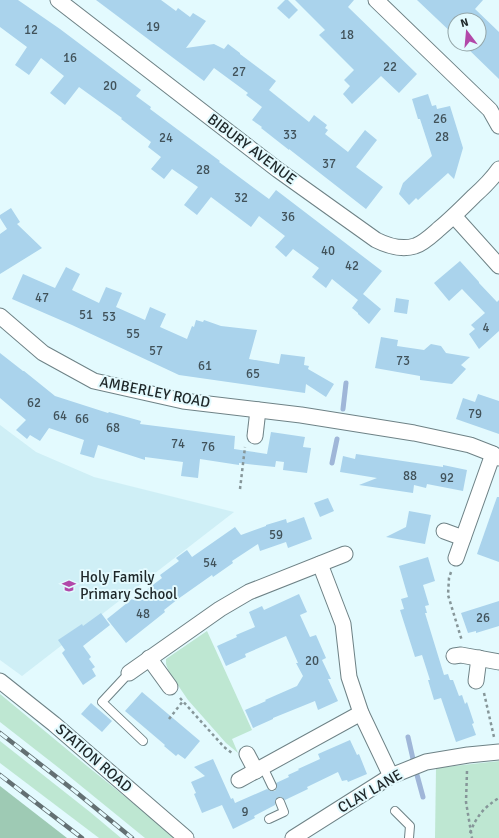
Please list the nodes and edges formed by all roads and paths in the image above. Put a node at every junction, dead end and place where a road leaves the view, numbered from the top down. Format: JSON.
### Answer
{"nodes":[{"id":1,"x":58,"y":0,"type":"edge"},
{"id":2,"x":376,"y":0,"type":"edge"},
{"id":3,"x":499,"y":126,"type":"edge"},
{"id":4,"x":499,"y":169,"type":"edge"},
{"id":5,"x":454,"y":216,"type":"junction"},
{"id":6,"x":499,"y":266,"type":"edge"},
{"id":7,"x":0,"y":316,"type":"edge"},
{"id":8,"x":258,"y":410,"type":"junction"},
{"id":9,"x":255,"y":436,"type":"dead end"},
{"id":10,"x":496,"y":456,"type":"edge"},
{"id":11,"x":444,"y":532,"type":"dead end"},
{"id":12,"x":464,"y":538,"type":"junction"},
{"id":13,"x":345,"y":554,"type":"dead end"},
{"id":14,"x":456,"y":558,"type":"joint"},
{"id":15,"x":320,"y":564,"type":"junction"},
{"id":16,"x":467,"y":657,"type":"junction"},
{"id":17,"x":149,"y":658,"type":"junction"},
{"id":18,"x":499,"y":662,"type":"edge"},
{"id":19,"x":129,"y":673,"type":"joint"},
{"id":20,"x":0,"y":681,"type":"edge"},
{"id":21,"x":476,"y":681,"type":"joint"},
{"id":22,"x":170,"y":687,"type":"joint"},
{"id":23,"x":183,"y":702,"type":"junction"},
{"id":24,"x":361,"y":713,"type":"junction"},
{"id":25,"x":169,"y":718,"type":"dead end"},
{"id":26,"x":494,"y":734,"type":"dead end"},
{"id":27,"x":143,"y":740,"type":"dead end"},
{"id":28,"x":499,"y":752,"type":"edge"},
{"id":29,"x":247,"y":754,"type":"joint"},
{"id":30,"x":468,"y":755,"type":"junction"},
{"id":31,"x":260,"y":769,"type":"junction"},
{"id":32,"x":391,"y":776,"type":"junction"},
{"id":33,"x":239,"y":780,"type":"dead end"},
{"id":34,"x":272,"y":786,"type":"dead end"},
{"id":35,"x":499,"y":798,"type":"edge"},
{"id":36,"x":280,"y":802,"type":"dead end"},
{"id":37,"x":395,"y":811,"type":"dead end"},
{"id":38,"x":269,"y":819,"type":"dead end"},
{"id":39,"x":470,"y":833,"type":"junction"},
{"id":40,"x":186,"y":838,"type":"edge"},
{"id":41,"x":293,"y":838,"type":"edge"},
{"id":42,"x":409,"y":838,"type":"edge"},
{"id":43,"x":472,"y":838,"type":"edge"}],
"edges":[{"from":1,"to":5,"type":"street","name":"BIBURY AVENUE"},
{"from":2,"to":3,"type":"street"},
{"from":4,"to":5,"type":"street","name":"BIBURY AVENUE"},
{"from":5,"to":6,"type":"street"},
{"from":7,"to":8,"type":"street","name":"AMBERLEY ROAD"},
{"from":8,"to":9,"type":"street"},
{"from":8,"to":10,"type":"street","name":"AMBERLEY ROAD"},
{"from":10,"to":12,"type":"street","name":"AMBERLEY ROAD"},
{"from":11,"to":12,"type":"street"},
{"from":12,"to":14,"type":"street","name":"AMBERLEY ROAD"},
{"from":13,"to":15,"type":"street"},
{"from":14,"to":16,"type":"path"},
{"from":15,"to":17,"type":"street"},
{"from":15,"to":24,"type":"street"},
{"from":16,"to":18,"type":"street"},
{"from":16,"to":21,"type":"street"},
{"from":17,"to":19,"type":"street"},
{"from":17,"to":22,"type":"street"},
{"from":19,"to":27,"type":"lane"},
{"from":20,"to":40,"type":"street","name":"STATION ROAD"},
{"from":21,"to":26,"type":"path"},
{"from":22,"to":23,"type":"path"},
{"from":23,"to":25,"type":"path"},
{"from":23,"to":29,"type":"path"},
{"from":24,"to":31,"type":"street"},
{"from":24,"to":32,"type":"street"},
{"from":28,"to":30,"type":"street","name":"CLAY LANE"},
{"from":29,"to":31,"type":"street"},
{"from":30,"to":32,"type":"street","name":"CLAY LANE"},
{"from":30,"to":39,"type":"path"},
{"from":31,"to":33,"type":"street"},
{"from":31,"to":34,"type":"lane"},
{"from":32,"to":41,"type":"street","name":"CLAY LANE"},
{"from":35,"to":39,"type":"path"},
{"from":36,"to":38,"type":"lane"},
{"from":37,"to":42,"type":"lane"},
{"from":39,"to":43,"type":"path"}]}
